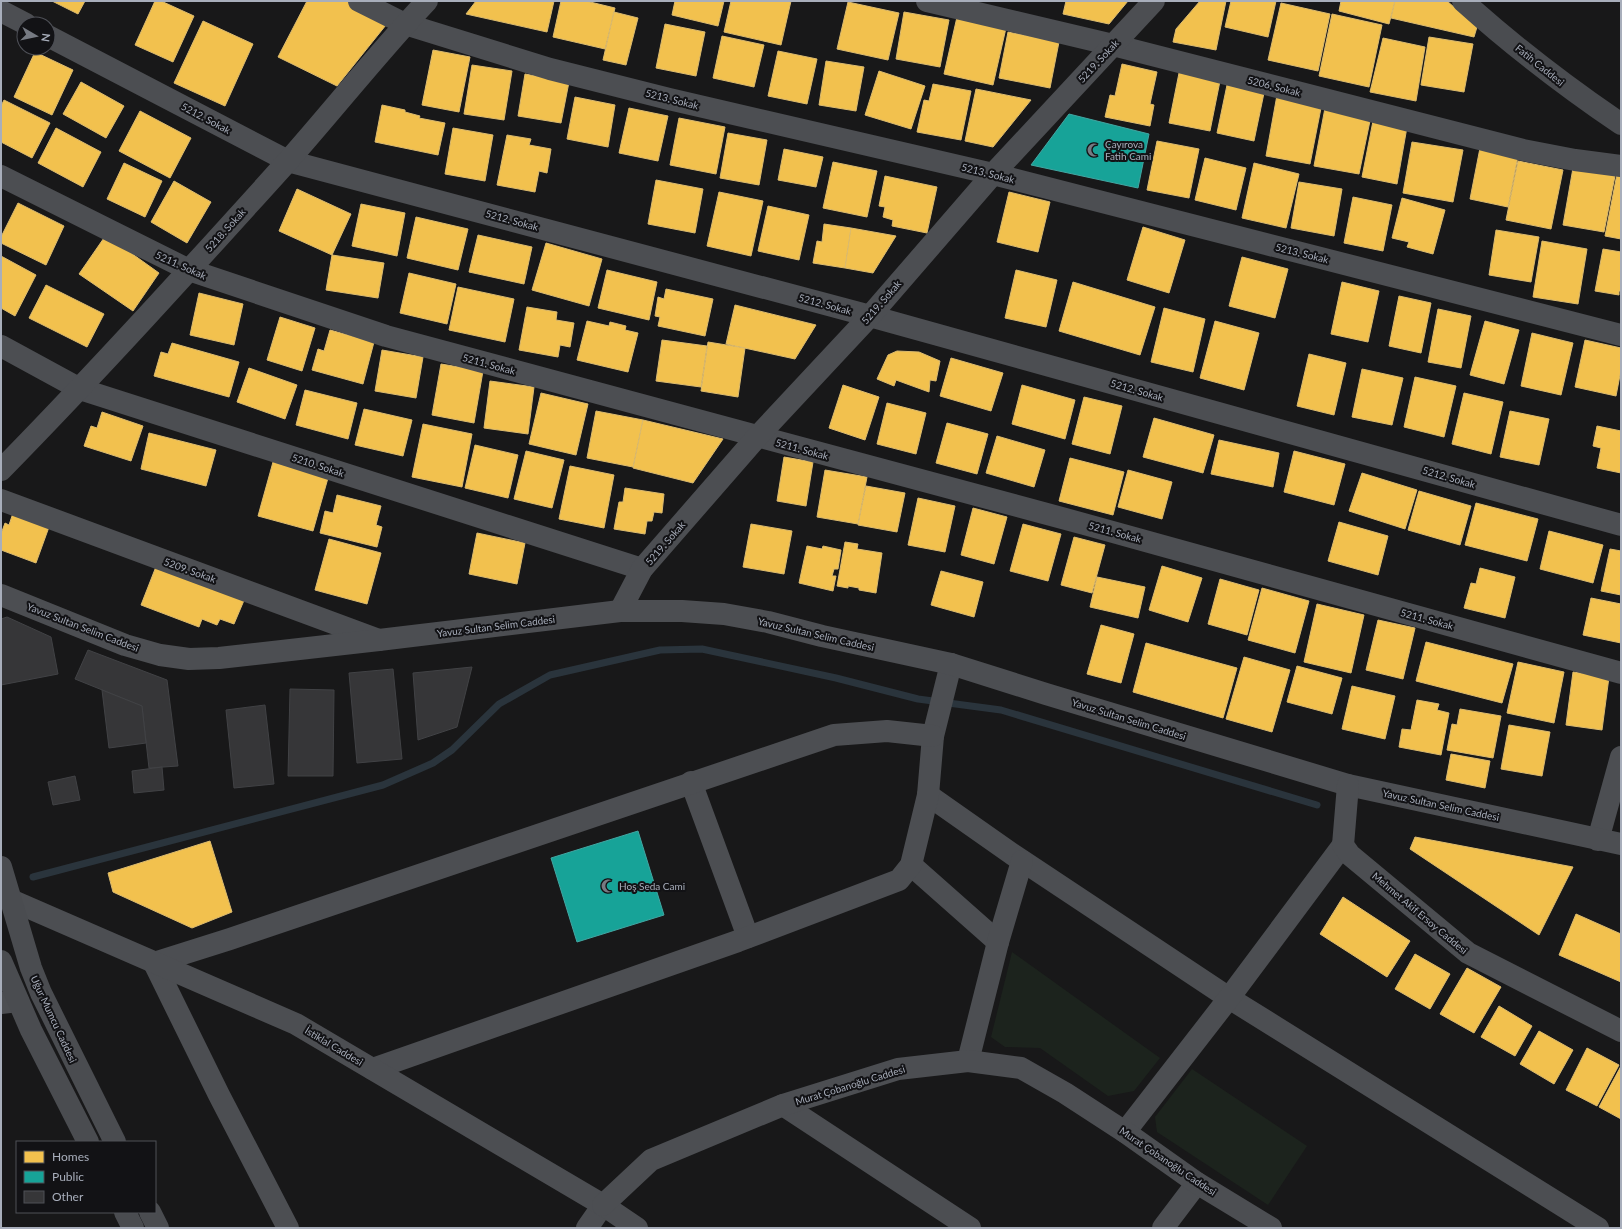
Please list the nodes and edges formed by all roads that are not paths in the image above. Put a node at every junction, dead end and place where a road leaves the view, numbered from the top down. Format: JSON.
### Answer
{"nodes":[{"id":1,"x":359,"y":1,"type":"edge"},
{"id":2,"x":426,"y":1,"type":"edge"},
{"id":3,"x":927,"y":1,"type":"edge"},
{"id":4,"x":1154,"y":1,"type":"edge"},
{"id":5,"x":1468,"y":3,"type":"edge"},
{"id":6,"x":1,"y":11,"type":"edge"},
{"id":7,"x":16,"y":19,"type":"edge"},
{"id":8,"x":405,"y":24,"type":"junction"},
{"id":9,"x":56,"y":40,"type":"edge"},
{"id":10,"x":1113,"y":45,"type":"junction"},
{"id":11,"x":1621,"y":124,"type":"edge"},
{"id":12,"x":288,"y":161,"type":"junction"},
{"id":13,"x":1621,"y":166,"type":"edge"},
{"id":14,"x":993,"y":174,"type":"junction"},
{"id":15,"x":1,"y":176,"type":"edge"},
{"id":16,"x":189,"y":270,"type":"junction"},
{"id":17,"x":870,"y":316,"type":"junction"},
{"id":18,"x":1621,"y":335,"type":"edge"},
{"id":19,"x":1,"y":346,"type":"edge"},
{"id":20,"x":80,"y":389,"type":"junction"},
{"id":21,"x":757,"y":437,"type":"junction"},
{"id":22,"x":1,"y":470,"type":"edge"},
{"id":23,"x":1,"y":500,"type":"edge"},
{"id":24,"x":1621,"y":525,"type":"edge"},
{"id":25,"x":642,"y":569,"type":"junction"},
{"id":26,"x":1,"y":595,"type":"edge"},
{"id":27,"x":620,"y":611,"type":"junction"},
{"id":28,"x":379,"y":640,"type":"junction"},
{"id":29,"x":951,"y":664,"type":"junction"},
{"id":30,"x":1621,"y":673,"type":"edge"},
{"id":31,"x":936,"y":727,"type":"junction"},
{"id":32,"x":1621,"y":757,"type":"edge"},
{"id":33,"x":691,"y":782,"type":"junction"},
{"id":34,"x":1348,"y":785,"type":"junction"},
{"id":35,"x":928,"y":795,"type":"junction"},
{"id":36,"x":1598,"y":840,"type":"junction"},
{"id":37,"x":1621,"y":844,"type":"edge"},
{"id":38,"x":1343,"y":845,"type":"junction"},
{"id":39,"x":1022,"y":861,"type":"junction"},
{"id":40,"x":911,"y":865,"type":"junction"},
{"id":41,"x":1,"y":867,"type":"edge"},
{"id":42,"x":11,"y":900,"type":"junction"},
{"id":43,"x":748,"y":937,"type":"junction"},
{"id":44,"x":998,"y":942,"type":"junction"},
{"id":45,"x":1,"y":961,"type":"edge"},
{"id":46,"x":154,"y":963,"type":"junction"},
{"id":47,"x":1229,"y":998,"type":"junction"},
{"id":48,"x":10,"y":1002,"type":"edge"},
{"id":49,"x":1621,"y":1031,"type":"edge"},
{"id":50,"x":968,"y":1061,"type":"junction"},
{"id":51,"x":372,"y":1069,"type":"junction"},
{"id":52,"x":784,"y":1105,"type":"junction"},
{"id":53,"x":1125,"y":1132,"type":"junction"},
{"id":54,"x":87,"y":1141,"type":"edge"},
{"id":55,"x":114,"y":1141,"type":"edge"},
{"id":56,"x":1197,"y":1182,"type":"junction"},
{"id":57,"x":603,"y":1205,"type":"junction"},
{"id":58,"x":126,"y":1213,"type":"edge"},
{"id":59,"x":150,"y":1213,"type":"edge"},
{"id":60,"x":290,"y":1226,"type":"edge"},
{"id":61,"x":133,"y":1228,"type":"edge"},
{"id":62,"x":158,"y":1228,"type":"edge"},
{"id":63,"x":587,"y":1228,"type":"edge"},
{"id":64,"x":638,"y":1228,"type":"edge"},
{"id":65,"x":970,"y":1228,"type":"edge"},
{"id":66,"x":1163,"y":1228,"type":"edge"},
{"id":67,"x":1271,"y":1228,"type":"edge"},
{"id":68,"x":1598,"y":1228,"type":"edge"}],
"edges":[{"from":1,"to":8,"type":"street","name":"5213. Sokak"},
{"from":2,"to":8,"type":"street","name":"5218. Sokak"},
{"from":3,"to":10,"type":"street","name":"5206. Sokak"},
{"from":4,"to":10,"type":"street","name":"5219. Sokak"},
{"from":5,"to":11,"type":"main road","name":"Fatih Caddesi"},
{"from":6,"to":7,"type":"street"},
{"from":8,"to":12,"type":"street","name":"5218. Sokak"},
{"from":8,"to":14,"type":"street","name":"5213. Sokak"},
{"from":9,"to":12,"type":"street","name":"5212. Sokak"},
{"from":10,"to":13,"type":"street","name":"5206. Sokak"},
{"from":10,"to":14,"type":"street","name":"5219. Sokak"},
{"from":12,"to":16,"type":"street","name":"5218. Sokak"},
{"from":12,"to":17,"type":"street","name":"5212. Sokak"},
{"from":14,"to":17,"type":"street","name":"5219. Sokak"},
{"from":14,"to":18,"type":"street","name":"5213. Sokak"},
{"from":15,"to":16,"type":"street","name":"5211. Sokak"},
{"from":16,"to":20,"type":"street","name":"5218. Sokak"},
{"from":16,"to":21,"type":"street","name":"5211. Sokak"},
{"from":17,"to":21,"type":"street","name":"5219. Sokak"},
{"from":17,"to":24,"type":"street","name":"5212. Sokak"},
{"from":19,"to":20,"type":"street","name":"5210. Sokak"},
{"from":20,"to":22,"type":"street","name":"5218. Sokak"},
{"from":20,"to":25,"type":"street","name":"5210. Sokak"},
{"from":21,"to":25,"type":"street","name":"5219. Sokak"},
{"from":21,"to":30,"type":"street","name":"5211. Sokak"},
{"from":23,"to":28,"type":"street","name":"5209. Sokak"},
{"from":25,"to":27,"type":"street","name":"5219. Sokak"},
{"from":26,"to":28,"type":"street","name":"Yavuz Sultan Selim Caddesi"},
{"from":27,"to":28,"type":"street","name":"Yavuz Sultan Selim Caddesi"},
{"from":27,"to":29,"type":"street","name":"Yavuz Sultan Selim Caddesi"},
{"from":29,"to":31,"type":"street"},
{"from":29,"to":34,"type":"street","name":"Yavuz Sultan Selim Caddesi"},
{"from":31,"to":33,"type":"street"},
{"from":31,"to":35,"type":"street"},
{"from":32,"to":36,"type":"street"},
{"from":33,"to":43,"type":"street"},
{"from":33,"to":46,"type":"street"},
{"from":34,"to":36,"type":"street","name":"Yavuz Sultan Selim Caddesi"},
{"from":34,"to":38,"type":"street"},
{"from":35,"to":39,"type":"street"},
{"from":35,"to":40,"type":"street"},
{"from":36,"to":37,"type":"street","name":"Yavuz Sultan Selim Caddesi"},
{"from":38,"to":47,"type":"street"},
{"from":38,"to":49,"type":"street","name":"Mehmet Akif Ersoy Caddesi"},
{"from":39,"to":44,"type":"street"},
{"from":39,"to":47,"type":"street"},
{"from":40,"to":43,"type":"street"},
{"from":40,"to":44,"type":"street"},
{"from":41,"to":42,"type":"main road","name":"Uğur Mumcu Caddesi"},
{"from":42,"to":46,"type":"street","name":"İstiklal Caddesi"},
{"from":42,"to":55,"type":"main road","name":"Uğur Mumcu Caddesi"},
{"from":43,"to":51,"type":"street"},
{"from":44,"to":50,"type":"street"},
{"from":45,"to":48,"type":"main road"},
{"from":46,"to":51,"type":"street","name":"İstiklal Caddesi"},
{"from":46,"to":60,"type":"street"},
{"from":47,"to":53,"type":"street"},
{"from":47,"to":68,"type":"street"},
{"from":48,"to":54,"type":"main road"},
{"from":50,"to":52,"type":"street","name":"Murat Çobanoğlu Caddesi"},
{"from":50,"to":53,"type":"street","name":"Murat Çobanoğlu Caddesi"},
{"from":51,"to":57,"type":"street","name":"İstiklal Caddesi"},
{"from":52,"to":57,"type":"street","name":"Murat Çobanoğlu Caddesi"},
{"from":52,"to":65,"type":"street"},
{"from":53,"to":56,"type":"street","name":"Murat Çobanoğlu Caddesi"},
{"from":56,"to":66,"type":"street"},
{"from":56,"to":67,"type":"street","name":"Murat Çobanoğlu Caddesi"},
{"from":57,"to":63,"type":"street","name":"Murat Çobanoğlu Caddesi"},
{"from":57,"to":64,"type":"street","name":"İstiklal Caddesi"},
{"from":58,"to":61,"type":"main road"},
{"from":59,"to":62,"type":"main road"}]}
